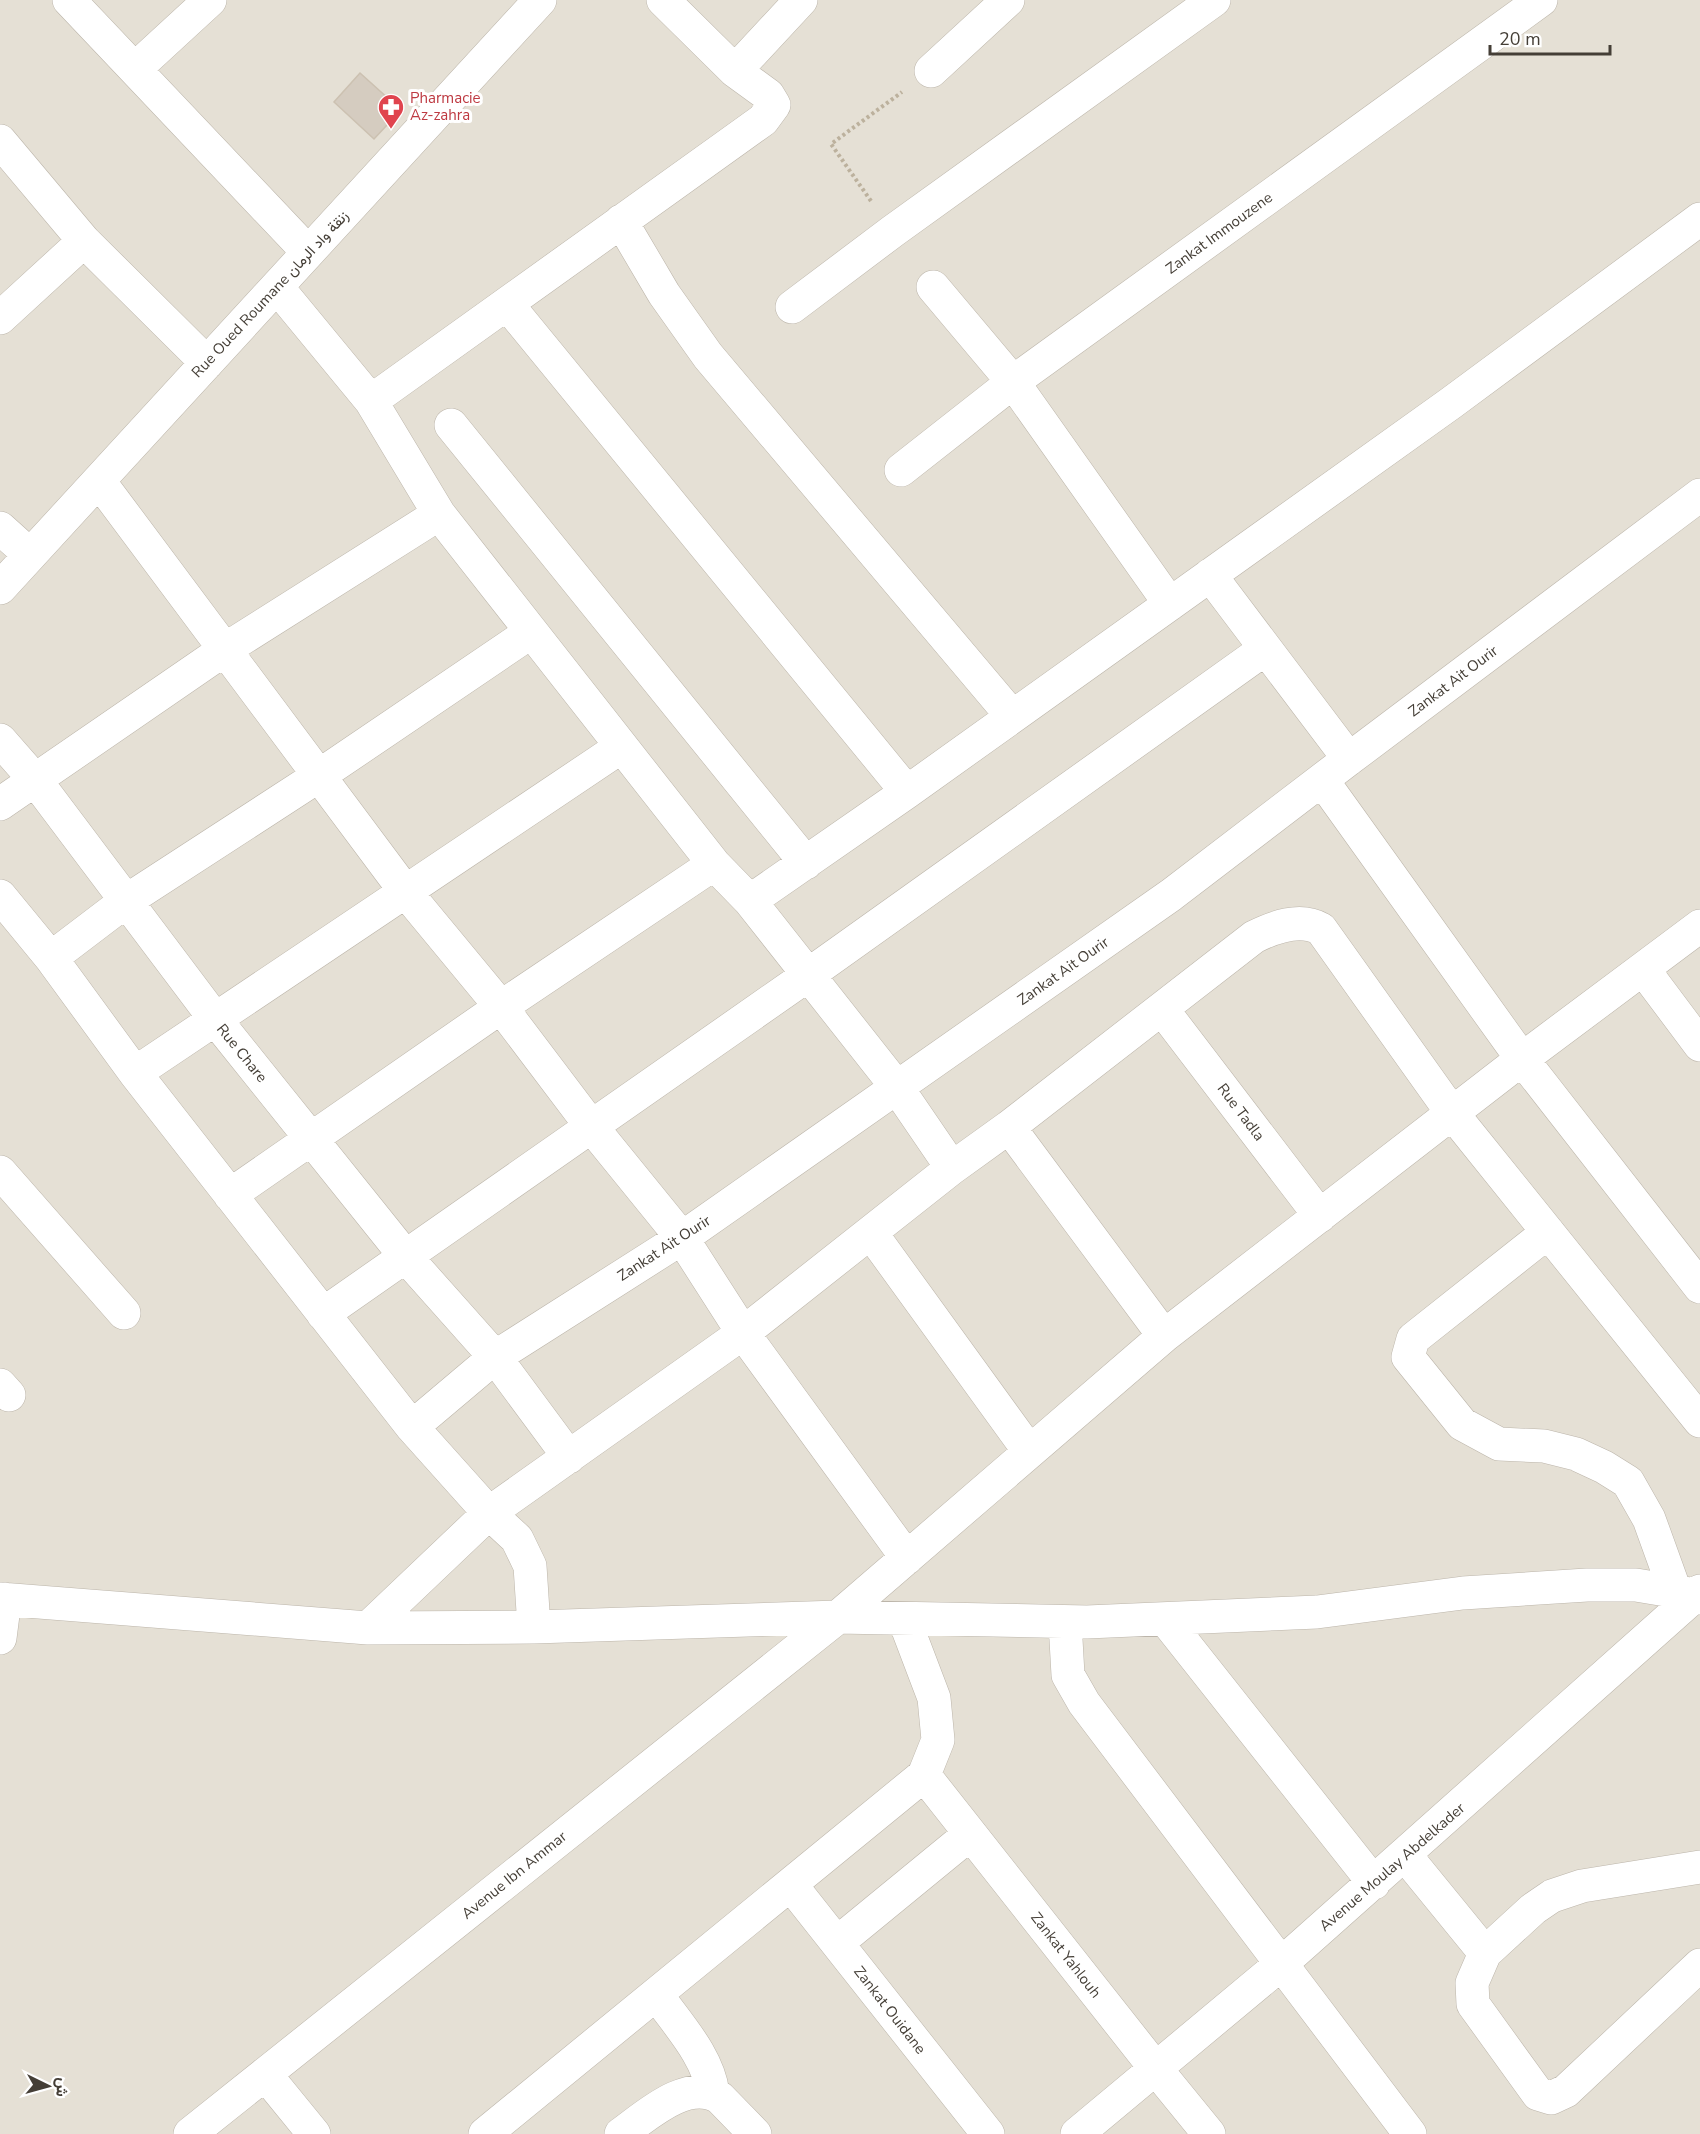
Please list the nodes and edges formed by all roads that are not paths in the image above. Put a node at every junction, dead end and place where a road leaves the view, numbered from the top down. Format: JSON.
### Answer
{"nodes":[{"id":1,"x":69,"y":0,"type":"edge"},
{"id":2,"x":210,"y":0,"type":"edge"},
{"id":3,"x":540,"y":0,"type":"edge"},
{"id":4,"x":663,"y":0,"type":"edge"},
{"id":5,"x":801,"y":0,"type":"edge"},
{"id":6,"x":1008,"y":0,"type":"edge"},
{"id":7,"x":1214,"y":0,"type":"edge"},
{"id":8,"x":1541,"y":0,"type":"edge"},
{"id":9,"x":135,"y":69,"type":"junction"},
{"id":10,"x":735,"y":71,"type":"junction"},
{"id":11,"x":931,"y":71,"type":"road end"},
{"id":12,"x":6,"y":161,"type":"edge"},
{"id":13,"x":1700,"y":219,"type":"edge"},
{"id":14,"x":621,"y":221,"type":"junction"},
{"id":15,"x":84,"y":241,"type":"junction"},
{"id":16,"x":308,"y":252,"type":"junction"},
{"id":17,"x":277,"y":287,"type":"junction"},
{"id":18,"x":933,"y":287,"type":"dead end"},
{"id":19,"x":507,"y":304,"type":"junction"},
{"id":20,"x":792,"y":308,"type":"dead end"},
{"id":21,"x":0,"y":318,"type":"edge"},
{"id":22,"x":207,"y":363,"type":"junction"},
{"id":23,"x":1014,"y":382,"type":"junction"},
{"id":24,"x":370,"y":401,"type":"junction"},
{"id":25,"x":451,"y":425,"type":"dead end"},
{"id":26,"x":901,"y":470,"type":"dead end"},
{"id":27,"x":99,"y":481,"type":"junction"},
{"id":28,"x":1700,"y":495,"type":"edge"},
{"id":29,"x":439,"y":514,"type":"junction"},
{"id":30,"x":0,"y":528,"type":"edge"},
{"id":31,"x":30,"y":555,"type":"junction"},
{"id":32,"x":1210,"y":575,"type":"junction"},
{"id":33,"x":0,"y":588,"type":"edge"},
{"id":34,"x":1170,"y":604,"type":"junction"},
{"id":35,"x":531,"y":632,"type":"junction"},
{"id":36,"x":1265,"y":649,"type":"junction"},
{"id":37,"x":224,"y":650,"type":"junction"},
{"id":38,"x":1012,"y":716,"type":"junction"},
{"id":39,"x":0,"y":740,"type":"edge"},
{"id":40,"x":621,"y":747,"type":"junction"},
{"id":41,"x":1349,"y":759,"type":"junction"},
{"id":42,"x":320,"y":775,"type":"junction"},
{"id":43,"x":1322,"y":780,"type":"junction"},
{"id":44,"x":36,"y":781,"type":"junction"},
{"id":45,"x":907,"y":792,"type":"junction"},
{"id":46,"x":0,"y":804,"type":"edge"},
{"id":47,"x":806,"y":863,"type":"junction"},
{"id":48,"x":714,"y":864,"type":"junction"},
{"id":49,"x":405,"y":891,"type":"junction"},
{"id":50,"x":0,"y":896,"type":"edge"},
{"id":51,"x":126,"y":901,"type":"junction"},
{"id":52,"x":750,"y":901,"type":"junction"},
{"id":53,"x":1700,"y":926,"type":"edge"},
{"id":54,"x":51,"y":958,"type":"junction"},
{"id":55,"x":1643,"y":969,"type":"junction"},
{"id":56,"x":808,"y":975,"type":"junction"},
{"id":57,"x":501,"y":1007,"type":"junction"},
{"id":58,"x":1162,"y":1009,"type":"junction"},
{"id":59,"x":215,"y":1019,"type":"junction"},
{"id":60,"x":1700,"y":1045,"type":"edge"},
{"id":61,"x":1522,"y":1059,"type":"junction"},
{"id":62,"x":135,"y":1073,"type":"junction"},
{"id":63,"x":896,"y":1086,"type":"junction"},
{"id":64,"x":1452,"y":1113,"type":"junction"},
{"id":65,"x":591,"y":1126,"type":"junction"},
{"id":66,"x":1009,"y":1127,"type":"junction"},
{"id":67,"x":311,"y":1139,"type":"junction"},
{"id":68,"x":952,"y":1168,"type":"junction"},
{"id":69,"x":0,"y":1172,"type":"edge"},
{"id":70,"x":231,"y":1195,"type":"junction"},
{"id":71,"x":1320,"y":1216,"type":"junction"},
{"id":72,"x":1548,"y":1232,"type":"junction"},
{"id":73,"x":871,"y":1233,"type":"junction"},
{"id":74,"x":682,"y":1238,"type":"junction"},
{"id":75,"x":406,"y":1257,"type":"junction"},
{"id":76,"x":1700,"y":1287,"type":"edge"},
{"id":77,"x":124,"y":1313,"type":"dead end"},
{"id":78,"x":323,"y":1314,"type":"junction"},
{"id":79,"x":743,"y":1333,"type":"junction"},
{"id":80,"x":1164,"y":1336,"type":"junction"},
{"id":81,"x":495,"y":1357,"type":"junction"},
{"id":82,"x":1700,"y":1421,"type":"edge"},
{"id":83,"x":412,"y":1427,"type":"junction"},
{"id":84,"x":1029,"y":1451,"type":"junction"},
{"id":85,"x":568,"y":1457,"type":"junction"},
{"id":86,"x":489,"y":1513,"type":"junction"},
{"id":87,"x":907,"y":1558,"type":"junction"},
{"id":88,"x":1693,"y":1594,"type":"edge"},
{"id":89,"x":3,"y":1599,"type":"edge"},
{"id":90,"x":838,"y":1617,"type":"junction"},
{"id":91,"x":904,"y":1619,"type":"junction"},
{"id":92,"x":1165,"y":1619,"type":"junction"},
{"id":93,"x":1065,"y":1622,"type":"junction"},
{"id":94,"x":534,"y":1627,"type":"junction"},
{"id":95,"x":368,"y":1628,"type":"junction"},
{"id":96,"x":0,"y":1638,"type":"edge"},
{"id":97,"x":924,"y":1775,"type":"junction"},
{"id":98,"x":970,"y":1834,"type":"junction"},
{"id":99,"x":1405,"y":1856,"type":"junction"},
{"id":100,"x":1700,"y":1867,"type":"edge"},
{"id":101,"x":1374,"y":1883,"type":"junction"},
{"id":102,"x":791,"y":1885,"type":"junction"},
{"id":103,"x":837,"y":1943,"type":"junction"},
{"id":104,"x":1485,"y":1953,"type":"junction"},
{"id":105,"x":1281,"y":1964,"type":"junction"},
{"id":106,"x":1700,"y":1965,"type":"edge"},
{"id":107,"x":657,"y":1995,"type":"junction"},
{"id":108,"x":1156,"y":2069,"type":"junction"},
{"id":109,"x":265,"y":2074,"type":"junction"},
{"id":110,"x":713,"y":2093,"type":"junction"},
{"id":111,"x":190,"y":2134,"type":"edge"},
{"id":112,"x":314,"y":2134,"type":"edge"},
{"id":113,"x":485,"y":2134,"type":"edge"},
{"id":114,"x":621,"y":2134,"type":"edge"},
{"id":115,"x":754,"y":2134,"type":"edge"},
{"id":116,"x":988,"y":2134,"type":"edge"},
{"id":117,"x":1077,"y":2134,"type":"edge"},
{"id":118,"x":1209,"y":2134,"type":"edge"},
{"id":119,"x":1410,"y":2134,"type":"edge"}],
"edges":[{"from":1,"to":9,"type":"street"},
{"from":2,"to":9,"type":"street"},
{"from":3,"to":16,"type":"street","name":"Rue Oued Roumane زنقة واد الرمان"},
{"from":4,"to":10,"type":"street"},
{"from":5,"to":10,"type":"street"},
{"from":6,"to":11,"type":"street"},
{"from":7,"to":20,"type":"street"},
{"from":8,"to":23,"type":"street","name":"Zankat Immouzene"},
{"from":9,"to":16,"type":"street"},
{"from":10,"to":14,"type":"street"},
{"from":12,"to":15,"type":"street"},
{"from":13,"to":32,"type":"street"},
{"from":14,"to":19,"type":"street"},
{"from":14,"to":38,"type":"street"},
{"from":15,"to":21,"type":"street"},
{"from":15,"to":22,"type":"street"},
{"from":16,"to":17,"type":"street","name":"Rue Oued Roumane زنقة واد الرمان"},
{"from":17,"to":22,"type":"street","name":"Rue Oued Roumane زنقة واد الرمان"},
{"from":17,"to":24,"type":"street"},
{"from":18,"to":23,"type":"street"},
{"from":19,"to":24,"type":"street"},
{"from":19,"to":45,"type":"street"},
{"from":22,"to":27,"type":"street","name":"Rue Oued Roumane زنقة واد الرمان"},
{"from":23,"to":26,"type":"street","name":"Zankat Immouzene"},
{"from":23,"to":34,"type":"street"},
{"from":24,"to":29,"type":"street"},
{"from":25,"to":47,"type":"street"},
{"from":27,"to":31,"type":"street","name":"Rue Oued Roumane زنقة واد الرمان"},
{"from":27,"to":37,"type":"street"},
{"from":28,"to":41,"type":"street","name":"Zankat Ait Ourir"},
{"from":29,"to":35,"type":"street"},
{"from":29,"to":37,"type":"street"},
{"from":30,"to":31,"type":"street"},
{"from":31,"to":33,"type":"street","name":"Rue Oued Roumane زنقة واد الرمان"},
{"from":32,"to":34,"type":"street"},
{"from":32,"to":36,"type":"street"},
{"from":34,"to":38,"type":"street"},
{"from":35,"to":40,"type":"street"},
{"from":35,"to":42,"type":"street"},
{"from":36,"to":41,"type":"street"},
{"from":36,"to":56,"type":"street"},
{"from":37,"to":42,"type":"street"},
{"from":37,"to":44,"type":"street"},
{"from":38,"to":45,"type":"street"},
{"from":39,"to":44,"type":"street","name":"Rue Chare"},
{"from":40,"to":48,"type":"street"},
{"from":40,"to":49,"type":"street"},
{"from":41,"to":43,"type":"street","name":"Zankat Ait Ourir"},
{"from":42,"to":49,"type":"street"},
{"from":42,"to":51,"type":"street"},
{"from":43,"to":61,"type":"street"},
{"from":43,"to":63,"type":"street","name":"Zankat Ait Ourir"},
{"from":44,"to":46,"type":"street"},
{"from":44,"to":51,"type":"street","name":"Rue Chare"},
{"from":45,"to":47,"type":"street"},
{"from":47,"to":52,"type":"street"},
{"from":48,"to":52,"type":"street"},
{"from":48,"to":57,"type":"street"},
{"from":49,"to":57,"type":"street"},
{"from":49,"to":59,"type":"street"},
{"from":50,"to":54,"type":"street"},
{"from":51,"to":54,"type":"street"},
{"from":51,"to":59,"type":"street","name":"Rue Chare"},
{"from":52,"to":56,"type":"street"},
{"from":53,"to":55,"type":"street","name":"Avenue Ibn Ammar"},
{"from":54,"to":62,"type":"street"},
{"from":55,"to":60,"type":"street"},
{"from":55,"to":61,"type":"street","name":"Avenue Ibn Ammar"},
{"from":56,"to":63,"type":"street"},
{"from":56,"to":65,"type":"street"},
{"from":57,"to":65,"type":"street"},
{"from":57,"to":67,"type":"street"},
{"from":58,"to":64,"type":"street"},
{"from":58,"to":66,"type":"street"},
{"from":58,"to":71,"type":"street","name":"Rue Tadla"},
{"from":59,"to":62,"type":"street"},
{"from":59,"to":67,"type":"street","name":"Rue Chare"},
{"from":61,"to":64,"type":"street","name":"Avenue Ibn Ammar"},
{"from":61,"to":76,"type":"street"},
{"from":62,"to":70,"type":"street"},
{"from":63,"to":68,"type":"street"},
{"from":63,"to":74,"type":"street","name":"Zankat Ait Ourir"},
{"from":64,"to":71,"type":"street","name":"Avenue Ibn Ammar"},
{"from":64,"to":72,"type":"street"},
{"from":65,"to":74,"type":"street"},
{"from":65,"to":75,"type":"street"},
{"from":66,"to":68,"type":"street"},
{"from":66,"to":80,"type":"street"},
{"from":67,"to":70,"type":"street"},
{"from":67,"to":75,"type":"street","name":"Rue Chare"},
{"from":68,"to":73,"type":"street"},
{"from":69,"to":77,"type":"street"},
{"from":70,"to":78,"type":"street"},
{"from":71,"to":80,"type":"street","name":"Avenue Ibn Ammar"},
{"from":72,"to":82,"type":"street"},
{"from":72,"to":88,"type":"street"},
{"from":73,"to":79,"type":"street"},
{"from":73,"to":84,"type":"street"},
{"from":74,"to":79,"type":"street"},
{"from":74,"to":81,"type":"street","name":"Zankat Ait Ourir"},
{"from":75,"to":78,"type":"street"},
{"from":75,"to":81,"type":"street","name":"Rue Chare"},
{"from":78,"to":83,"type":"street"},
{"from":79,"to":85,"type":"street"},
{"from":79,"to":87,"type":"street"},
{"from":80,"to":84,"type":"street","name":"Avenue Ibn Ammar"},
{"from":81,"to":83,"type":"street","name":"Zankat Ait Ourir"},
{"from":81,"to":85,"type":"street","name":"Rue Chare"},
{"from":83,"to":86,"type":"street"},
{"from":84,"to":87,"type":"street","name":"Avenue Ibn Ammar"},
{"from":85,"to":86,"type":"street"},
{"from":86,"to":94,"type":"street"},
{"from":86,"to":95,"type":"street"},
{"from":87,"to":90,"type":"street","name":"Avenue Ibn Ammar"},
{"from":88,"to":92,"type":"street"},
{"from":88,"to":99,"type":"street","name":"Avenue Moulay Abdelkader"},
{"from":89,"to":95,"type":"street"},
{"from":89,"to":96,"type":"street"},
{"from":90,"to":91,"type":"street"},
{"from":90,"to":94,"type":"street"},
{"from":90,"to":109,"type":"street","name":"Avenue Ibn Ammar"},
{"from":91,"to":93,"type":"street"},
{"from":91,"to":97,"type":"street"},
{"from":92,"to":93,"type":"street"},
{"from":92,"to":101,"type":"street"},
{"from":93,"to":105,"type":"street"},
{"from":94,"to":95,"type":"street"},
{"from":97,"to":98,"type":"street","name":"Zankat Yahlouh"},
{"from":97,"to":102,"type":"street"},
{"from":98,"to":103,"type":"street"},
{"from":98,"to":108,"type":"street","name":"Zankat Yahlouh"},
{"from":99,"to":101,"type":"street","name":"Avenue Moulay Abdelkader"},
{"from":99,"to":104,"type":"street"},
{"from":100,"to":104,"type":"street"},
{"from":101,"to":105,"type":"street","name":"Avenue Moulay Abdelkader"},
{"from":102,"to":103,"type":"street","name":"Zankat Ouidane"},
{"from":102,"to":107,"type":"street"},
{"from":103,"to":116,"type":"street","name":"Zankat Ouidane"},
{"from":104,"to":106,"type":"street"},
{"from":105,"to":108,"type":"street","name":"Avenue Moulay Abdelkader"},
{"from":105,"to":119,"type":"street"},
{"from":107,"to":110,"type":"street"},
{"from":107,"to":113,"type":"street"},
{"from":108,"to":117,"type":"street","name":"Avenue Moulay Abdelkader"},
{"from":108,"to":118,"type":"street","name":"Zankat Yahlouh"},
{"from":109,"to":111,"type":"street","name":"Avenue Ibn Ammar"},
{"from":109,"to":112,"type":"street"},
{"from":110,"to":114,"type":"street"},
{"from":110,"to":115,"type":"street"}]}
